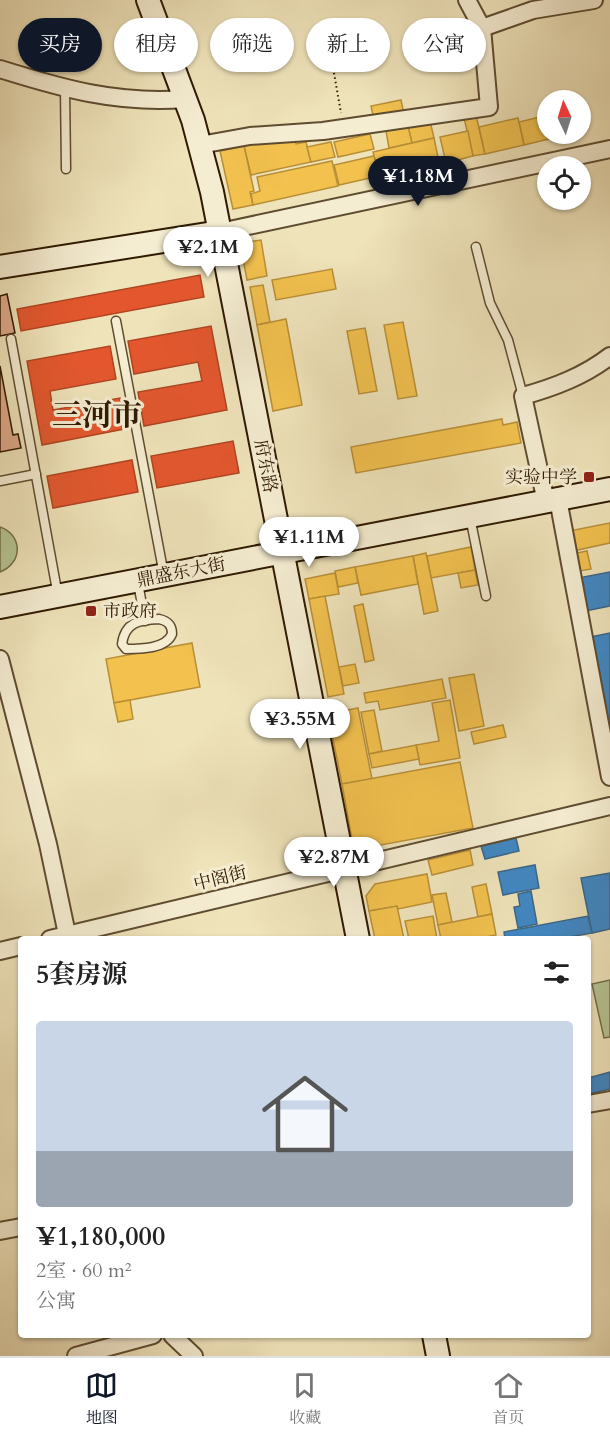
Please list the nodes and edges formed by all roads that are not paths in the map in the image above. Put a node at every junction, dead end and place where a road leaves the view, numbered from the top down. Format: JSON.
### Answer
{"nodes":[{"id":1,"x":148,"y":0,"type":"edge"},
{"id":2,"x":467,"y":0,"type":"edge"},
{"id":3,"x":594,"y":0,"type":"edge"},
{"id":4,"x":477,"y":18,"type":"edge"},
{"id":5,"x":486,"y":27,"type":"edge"},
{"id":6,"x":0,"y":69,"type":"edge"},
{"id":7,"x":486,"y":72,"type":"edge"},
{"id":8,"x":65,"y":88,"type":"junction"},
{"id":9,"x":185,"y":99,"type":"junction"},
{"id":10,"x":200,"y":145,"type":"junction"},
{"id":11,"x":610,"y":149,"type":"edge"},
{"id":12,"x":66,"y":169,"type":"dead end"},
{"id":13,"x":220,"y":232,"type":"junction"},
{"id":14,"x":476,"y":247,"type":"dead end"},
{"id":15,"x":0,"y":267,"type":"edge"},
{"id":16,"x":116,"y":321,"type":"dead end"},
{"id":17,"x":11,"y":339,"type":"dead end"},
{"id":18,"x":610,"y":356,"type":"edge"},
{"id":19,"x":523,"y":396,"type":"junction"},
{"id":20,"x":36,"y":474,"type":"junction"},
{"id":21,"x":0,"y":481,"type":"edge"},
{"id":22,"x":610,"y":489,"type":"edge"},
{"id":23,"x":552,"y":500,"type":"junction"},
{"id":24,"x":470,"y":516,"type":"junction"},
{"id":25,"x":283,"y":552,"type":"junction"},
{"id":26,"x":164,"y":575,"type":"junction"},
{"id":27,"x":137,"y":580,"type":"junction"},
{"id":28,"x":58,"y":596,"type":"junction"},
{"id":29,"x":486,"y":596,"type":"dead end"},
{"id":30,"x":0,"y":607,"type":"edge"},
{"id":31,"x":145,"y":621,"type":"junction"},
{"id":32,"x":0,"y":659,"type":"edge"},
{"id":33,"x":610,"y":777,"type":"edge"},
{"id":34,"x":610,"y":806,"type":"edge"},
{"id":35,"x":344,"y":868,"type":"junction"},
{"id":36,"x":62,"y":936,"type":"edge"},
{"id":37,"x":70,"y":936,"type":"edge"},
{"id":38,"x":357,"y":936,"type":"edge"},
{"id":39,"x":18,"y":947,"type":"edge"},
{"id":40,"x":0,"y":951,"type":"edge"},
{"id":41,"x":610,"y":1100,"type":"edge"},
{"id":42,"x":591,"y":1103,"type":"edge"},
{"id":43,"x":18,"y":1228,"type":"edge"},
{"id":44,"x":0,"y":1231,"type":"edge"},
{"id":45,"x":142,"y":1338,"type":"edge"},
{"id":46,"x":175,"y":1338,"type":"edge"},
{"id":47,"x":435,"y":1338,"type":"edge"},
{"id":48,"x":76,"y":1356,"type":"edge"},
{"id":49,"x":194,"y":1356,"type":"edge"},
{"id":50,"x":438,"y":1356,"type":"edge"}],
"edges":[{"from":1,"to":9,"type":"street","name":"府东路"},
{"from":2,"to":4,"type":"street"},
{"from":3,"to":5,"type":"street"},
{"from":6,"to":8,"type":"street"},
{"from":7,"to":10,"type":"street"},
{"from":8,"to":9,"type":"street"},
{"from":8,"to":12,"type":"lane"},
{"from":9,"to":10,"type":"street","name":"府东路"},
{"from":10,"to":13,"type":"street","name":"府东路"},
{"from":11,"to":13,"type":"street"},
{"from":13,"to":15,"type":"street"},
{"from":13,"to":25,"type":"street","name":"府东路"},
{"from":14,"to":19,"type":"lane"},
{"from":16,"to":26,"type":"lane"},
{"from":17,"to":20,"type":"lane"},
{"from":18,"to":19,"type":"street"},
{"from":19,"to":23,"type":"street"},
{"from":20,"to":21,"type":"lane"},
{"from":20,"to":28,"type":"lane"},
{"from":22,"to":23,"type":"street","name":"鼎盛东大街"},
{"from":23,"to":24,"type":"street","name":"鼎盛东大街"},
{"from":23,"to":33,"type":"street"},
{"from":24,"to":25,"type":"street","name":"鼎盛东大街"},
{"from":24,"to":29,"type":"lane"},
{"from":25,"to":26,"type":"street","name":"鼎盛东大街"},
{"from":25,"to":35,"type":"street","name":"府东路"},
{"from":26,"to":27,"type":"street","name":"鼎盛东大街"},
{"from":27,"to":28,"type":"street","name":"鼎盛东大街"},
{"from":27,"to":31,"type":"lane"},
{"from":28,"to":30,"type":"street","name":"鼎盛东大街"},
{"from":31,"to":31,"type":"lane"},
{"from":32,"to":36,"type":"street"},
{"from":34,"to":35,"type":"street","name":"中阁街"},
{"from":35,"to":37,"type":"street","name":"中阁街"},
{"from":35,"to":38,"type":"street","name":"府东路"},
{"from":39,"to":40,"type":"street"},
{"from":41,"to":42,"type":"street"},
{"from":43,"to":44,"type":"street"},
{"from":45,"to":48,"type":"street"},
{"from":46,"to":49,"type":"street"},
{"from":47,"to":50,"type":"street"}]}
